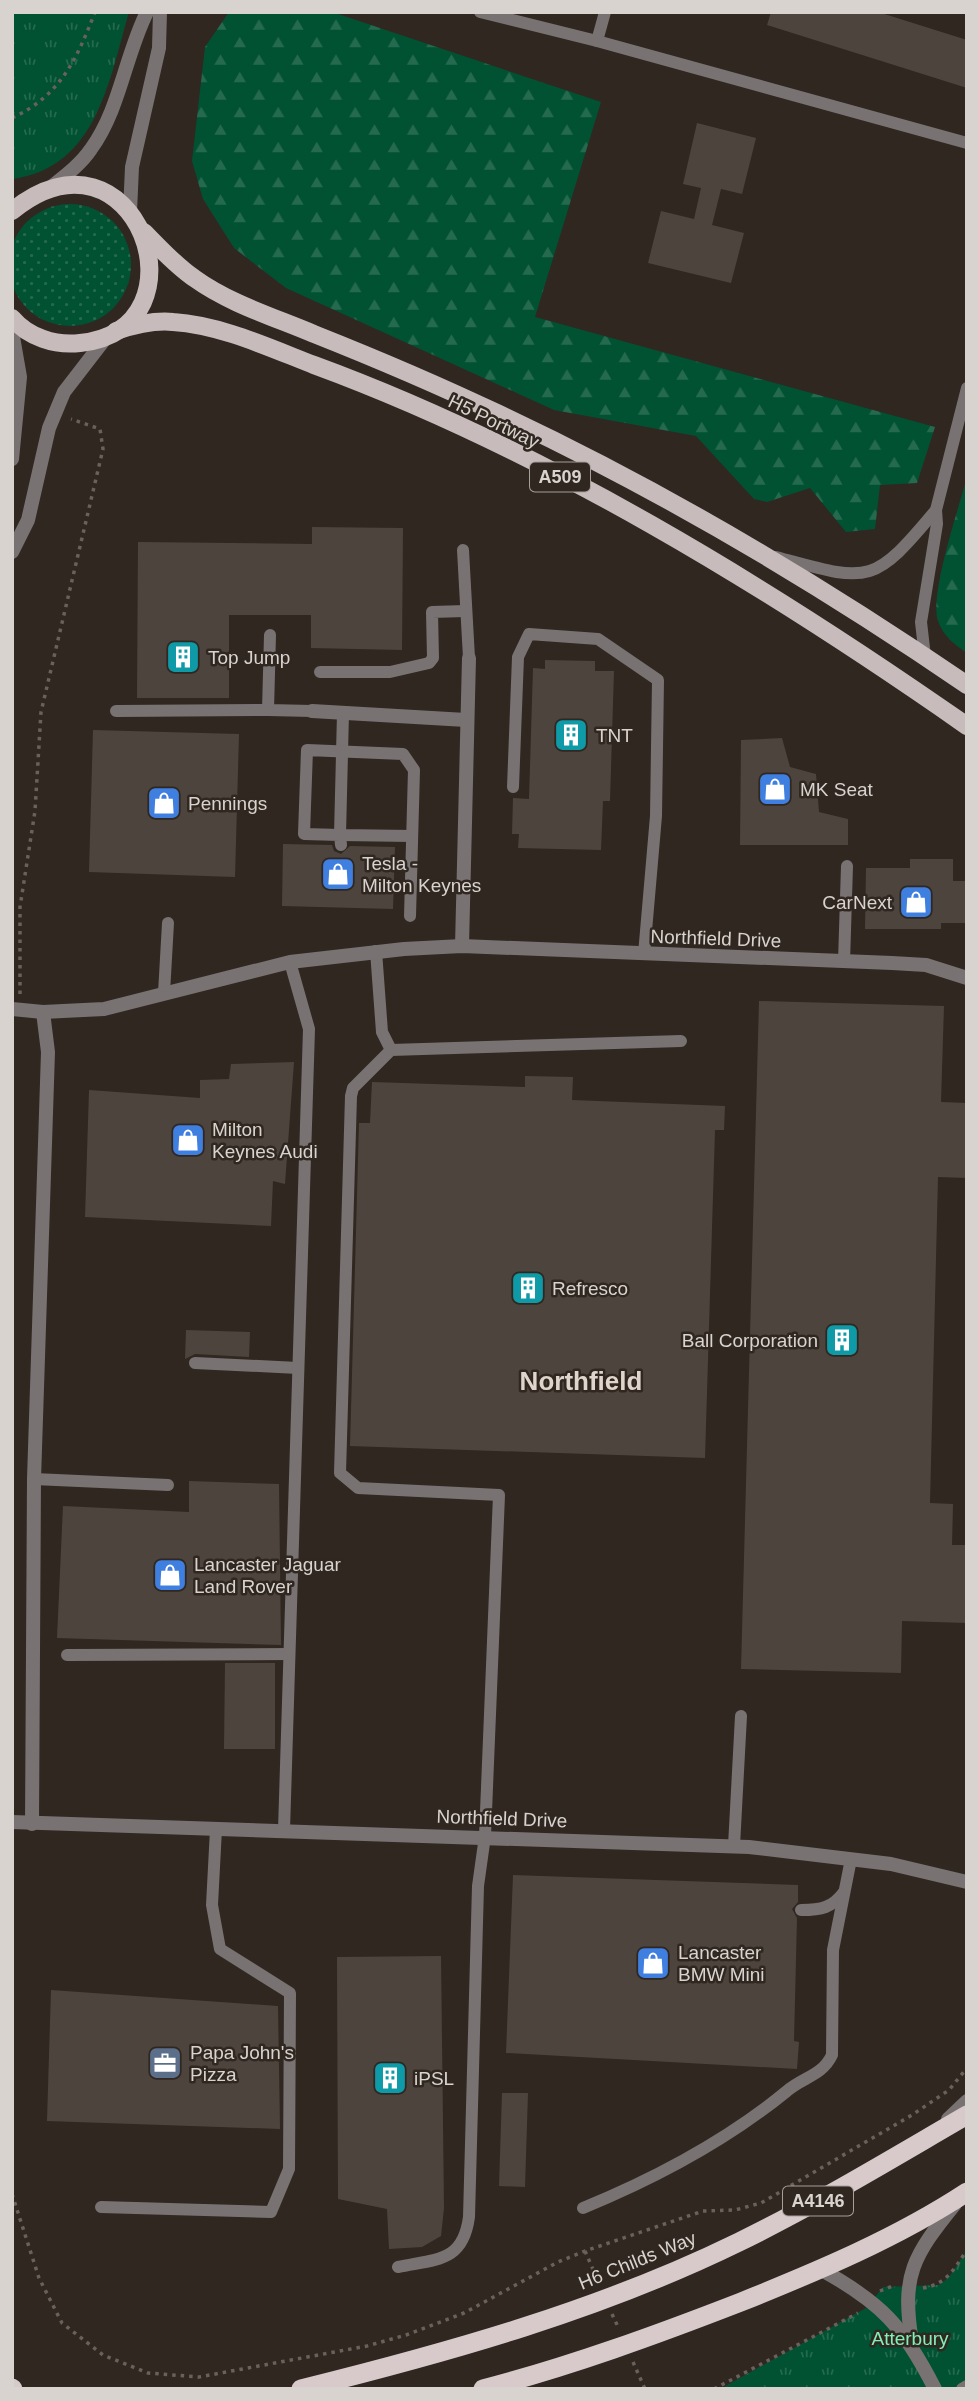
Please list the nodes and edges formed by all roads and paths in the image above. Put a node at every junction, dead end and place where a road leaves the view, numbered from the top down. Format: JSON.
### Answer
{"nodes":[{"id":1,"x":95,"y":12,"type":"edge"},
{"id":2,"x":147,"y":12,"type":"edge"},
{"id":3,"x":160,"y":12,"type":"edge"},
{"id":4,"x":480,"y":12,"type":"edge"},
{"id":5,"x":605,"y":12,"type":"edge"},
{"id":6,"x":597,"y":41,"type":"junction"},
{"id":7,"x":12,"y":118,"type":"edge"},
{"id":8,"x":967,"y":143,"type":"edge"},
{"id":9,"x":51,"y":187,"type":"junction"},
{"id":10,"x":31,"y":195,"type":"junction"},
{"id":11,"x":12,"y":200,"type":"edge"},
{"id":12,"x":12,"y":211,"type":"edge"},
{"id":13,"x":130,"y":212,"type":"junction"},
{"id":14,"x":144,"y":232,"type":"junction"},
{"id":15,"x":12,"y":318,"type":"edge"},
{"id":16,"x":12,"y":331,"type":"edge"},
{"id":17,"x":112,"y":333,"type":"junction"},
{"id":18,"x":967,"y":388,"type":"edge"},
{"id":19,"x":62,"y":416,"type":"dead end"},
{"id":20,"x":12,"y":459,"type":"edge"},
{"id":21,"x":936,"y":510,"type":"junction"},
{"id":22,"x":463,"y":550,"type":"dead end"},
{"id":23,"x":12,"y":552,"type":"edge"},
{"id":24,"x":761,"y":553,"type":"junction"},
{"id":25,"x":465,"y":611,"type":"junction"},
{"id":26,"x":270,"y":635,"type":"dead end"},
{"id":27,"x":925,"y":657,"type":"junction"},
{"id":28,"x":469,"y":658,"type":"joint"},
{"id":29,"x":320,"y":672,"type":"dead end"},
{"id":30,"x":967,"y":685,"type":"edge"},
{"id":31,"x":116,"y":710,"type":"dead end"},
{"id":32,"x":268,"y":710,"type":"junction"},
{"id":33,"x":312,"y":711,"type":"joint"},
{"id":34,"x":344,"y":713,"type":"junction"},
{"id":35,"x":466,"y":720,"type":"junction"},
{"id":36,"x":967,"y":726,"type":"edge"},
{"id":37,"x":343,"y":751,"type":"junction"},
{"id":38,"x":513,"y":787,"type":"dead end"},
{"id":39,"x":412,"y":836,"type":"junction"},
{"id":40,"x":340,"y":840,"type":"junction"},
{"id":41,"x":846,"y":866,"type":"dead end"},
{"id":42,"x":410,"y":916,"type":"dead end"},
{"id":43,"x":167,"y":923,"type":"dead end"},
{"id":44,"x":461,"y":946,"type":"junction"},
{"id":45,"x":376,"y":951,"type":"junction"},
{"id":46,"x":644,"y":954,"type":"junction"},
{"id":47,"x":290,"y":962,"type":"junction"},
{"id":48,"x":844,"y":962,"type":"junction"},
{"id":49,"x":967,"y":978,"type":"edge"},
{"id":50,"x":164,"y":993,"type":"junction"},
{"id":51,"x":15,"y":1009,"type":"edge"},
{"id":52,"x":43,"y":1012,"type":"junction"},
{"id":53,"x":681,"y":1041,"type":"dead end"},
{"id":54,"x":391,"y":1050,"type":"junction"},
{"id":55,"x":195,"y":1363,"type":"dead end"},
{"id":56,"x":299,"y":1368,"type":"junction"},
{"id":57,"x":34,"y":1479,"type":"junction"},
{"id":58,"x":168,"y":1485,"type":"dead end"},
{"id":59,"x":289,"y":1654,"type":"junction"},
{"id":60,"x":66,"y":1655,"type":"dead end"},
{"id":61,"x":741,"y":1716,"type":"dead end"},
{"id":62,"x":12,"y":1822,"type":"edge"},
{"id":63,"x":32,"y":1824,"type":"junction"},
{"id":64,"x":216,"y":1829,"type":"junction"},
{"id":65,"x":284,"y":1830,"type":"junction"},
{"id":66,"x":485,"y":1836,"type":"junction"},
{"id":67,"x":734,"y":1846,"type":"junction"},
{"id":68,"x":850,"y":1859,"type":"junction"},
{"id":69,"x":967,"y":1882,"type":"edge"},
{"id":70,"x":845,"y":1891,"type":"junction"},
{"id":71,"x":801,"y":1910,"type":"dead end"},
{"id":72,"x":967,"y":2068,"type":"edge"},
{"id":73,"x":967,"y":2102,"type":"edge"},
{"id":74,"x":967,"y":2116,"type":"edge"},
{"id":75,"x":905,"y":2151,"type":"junction"},
{"id":76,"x":12,"y":2194,"type":"edge"},
{"id":77,"x":964,"y":2194,"type":"edge"},
{"id":78,"x":101,"y":2207,"type":"dead end"},
{"id":79,"x":14,"y":2208,"type":"edge"},
{"id":80,"x":583,"y":2208,"type":"dead end"},
{"id":81,"x":967,"y":2250,"type":"edge"},
{"id":82,"x":585,"y":2251,"type":"junction"},
{"id":83,"x":398,"y":2267,"type":"dead end"},
{"id":84,"x":820,"y":2269,"type":"junction"},
{"id":85,"x":907,"y":2287,"type":"junction"},
{"id":86,"x":601,"y":2288,"type":"dead end"},
{"id":87,"x":872,"y":2301,"type":"junction"},
{"id":88,"x":612,"y":2313,"type":"dead end"},
{"id":89,"x":623,"y":2338,"type":"dead end"},
{"id":90,"x":912,"y":2342,"type":"junction"},
{"id":91,"x":629,"y":2351,"type":"dead end"},
{"id":92,"x":967,"y":2385,"type":"edge"},
{"id":93,"x":301,"y":2389,"type":"edge"},
{"id":94,"x":483,"y":2389,"type":"edge"},
{"id":95,"x":645,"y":2389,"type":"edge"},
{"id":96,"x":714,"y":2389,"type":"edge"},
{"id":97,"x":935,"y":2389,"type":"edge"},
{"id":98,"x":962,"y":2389,"type":"edge"}],
"edges":[{"from":1,"to":7,"type":"path"},
{"from":2,"to":9,"type":"street"},
{"from":3,"to":13,"type":"street"},
{"from":4,"to":6,"type":"lane"},
{"from":5,"to":6,"type":"lane"},
{"from":6,"to":8,"type":"lane"},
{"from":9,"to":10,"type":"main road","number":"A509"},
{"from":9,"to":13,"type":"main road","number":"A509"},
{"from":10,"to":11,"type":"main road","number":"A509"},
{"from":10,"to":12,"type":"main road","number":"A509"},
{"from":13,"to":14,"type":"main road","number":"A509"},
{"from":14,"to":17,"type":"main road","number":"A509"},
{"from":14,"to":24,"type":"main road","name":"H5 Portway","number":"A509"},
{"from":15,"to":17,"type":"main road","number":"A509"},
{"from":16,"to":20,"type":"street"},
{"from":17,"to":23,"type":"street"},
{"from":17,"to":36,"type":"main road","name":"H5 Portway","number":"A509"},
{"from":18,"to":21,"type":"lane"},
{"from":19,"to":51,"type":"path"},
{"from":21,"to":24,"type":"lane"},
{"from":21,"to":27,"type":"lane"},
{"from":22,"to":25,"type":"lane"},
{"from":24,"to":27,"type":"main road","name":"H5 Portway","number":"A509"},
{"from":25,"to":28,"type":"lane"},
{"from":25,"to":29,"type":"lane"},
{"from":26,"to":32,"type":"lane"},
{"from":27,"to":30,"type":"main road","name":"H5 Portway","number":"A509"},
{"from":28,"to":35,"type":"street"},
{"from":31,"to":32,"type":"lane"},
{"from":32,"to":33,"type":"lane"},
{"from":33,"to":34,"type":"street"},
{"from":34,"to":35,"type":"street"},
{"from":34,"to":37,"type":"lane"},
{"from":35,"to":44,"type":"street"},
{"from":37,"to":39,"type":"lane"},
{"from":37,"to":40,"type":"lane"},
{"from":37,"to":40,"type":"lane"},
{"from":38,"to":46,"type":"lane"},
{"from":39,"to":40,"type":"lane"},
{"from":39,"to":42,"type":"lane"},
{"from":41,"to":48,"type":"lane"},
{"from":43,"to":50,"type":"lane"},
{"from":44,"to":45,"type":"street","name":"Northfield Drive"},
{"from":44,"to":46,"type":"street","name":"Northfield Drive"},
{"from":45,"to":47,"type":"street","name":"Northfield Drive"},
{"from":45,"to":54,"type":"lane"},
{"from":46,"to":48,"type":"street","name":"Northfield Drive"},
{"from":47,"to":50,"type":"street","name":"Northfield Drive"},
{"from":47,"to":56,"type":"lane"},
{"from":48,"to":49,"type":"street","name":"Northfield Drive"},
{"from":50,"to":52,"type":"street","name":"Northfield Drive"},
{"from":51,"to":52,"type":"street","name":"Northfield Drive"},
{"from":52,"to":57,"type":"street"},
{"from":53,"to":54,"type":"lane"},
{"from":54,"to":66,"type":"lane"},
{"from":55,"to":56,"type":"lane"},
{"from":56,"to":59,"type":"lane"},
{"from":57,"to":58,"type":"lane"},
{"from":57,"to":63,"type":"street"},
{"from":59,"to":60,"type":"lane"},
{"from":59,"to":65,"type":"lane"},
{"from":61,"to":67,"type":"lane"},
{"from":62,"to":63,"type":"street","name":"Northfield Drive"},
{"from":63,"to":64,"type":"street","name":"Northfield Drive"},
{"from":64,"to":65,"type":"street","name":"Northfield Drive"},
{"from":64,"to":78,"type":"lane"},
{"from":65,"to":66,"type":"street","name":"Northfield Drive"},
{"from":66,"to":67,"type":"street","name":"Northfield Drive"},
{"from":66,"to":83,"type":"lane"},
{"from":67,"to":68,"type":"street","name":"Northfield Drive"},
{"from":68,"to":69,"type":"street","name":"Northfield Drive"},
{"from":68,"to":70,"type":"lane"},
{"from":70,"to":71,"type":"lane"},
{"from":70,"to":80,"type":"lane"},
{"from":72,"to":82,"type":"path"},
{"from":73,"to":75,"type":"street"},
{"from":74,"to":75,"type":"highway","name":"H6 Childs Way","number":"A4146"},
{"from":75,"to":93,"type":"highway","name":"H6 Childs Way","number":"A4146"},
{"from":76,"to":79,"type":"path"},
{"from":77,"to":84,"type":"highway"},
{"from":77,"to":85,"type":"street"},
{"from":79,"to":82,"type":"path"},
{"from":81,"to":85,"type":"path"},
{"from":82,"to":86,"type":"path"},
{"from":84,"to":87,"type":"street"},
{"from":84,"to":94,"type":"highway"},
{"from":85,"to":87,"type":"path"},
{"from":85,"to":90,"type":"street"},
{"from":87,"to":90,"type":"street"},
{"from":87,"to":96,"type":"path"},
{"from":88,"to":89,"type":"path"},
{"from":90,"to":97,"type":"street"},
{"from":91,"to":95,"type":"path"},
{"from":92,"to":98,"type":"lane"}]}
